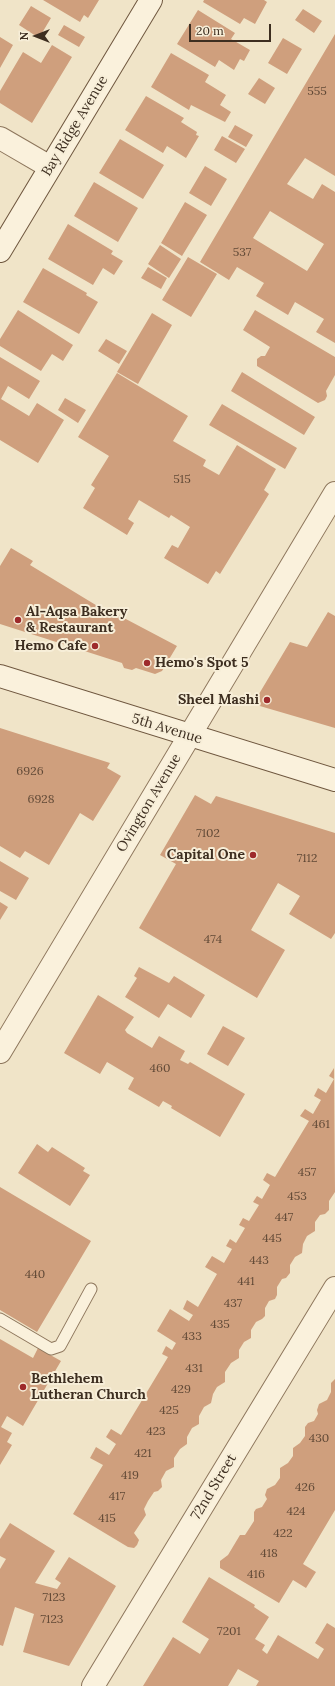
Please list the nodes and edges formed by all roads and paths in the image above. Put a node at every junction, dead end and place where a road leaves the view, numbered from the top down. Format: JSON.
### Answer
{"nodes":[{"id":1,"x":151,"y":0,"type":"edge"},
{"id":2,"x":0,"y":138,"type":"edge"},
{"id":3,"x":50,"y":167,"type":"junction"},
{"id":4,"x":0,"y":251,"type":"edge"},
{"id":5,"x":335,"y":493,"type":"edge"},
{"id":6,"x":0,"y":676,"type":"edge"},
{"id":7,"x":190,"y":736,"type":"junction"},
{"id":8,"x":335,"y":780,"type":"edge"},
{"id":9,"x":0,"y":1052,"type":"edge"},
{"id":10,"x":335,"y":1288,"type":"edge"},
{"id":11,"x":91,"y":1289,"type":"dead end"},
{"id":12,"x":0,"y":1319,"type":"edge"},
{"id":13,"x":93,"y":1686,"type":"edge"}],
"edges":[{"from":1,"to":3,"type":"street","name":"Bay Ridge Avenue"},
{"from":2,"to":3,"type":"street"},
{"from":3,"to":4,"type":"street","name":"Bay Ridge Avenue"},
{"from":5,"to":7,"type":"street","name":"Ovington Avenue"},
{"from":6,"to":7,"type":"street","name":"5th Avenue"},
{"from":7,"to":8,"type":"street","name":"5th Avenue"},
{"from":7,"to":9,"type":"street","name":"Ovington Avenue"},
{"from":10,"to":13,"type":"street","name":"72nd Street"},
{"from":11,"to":12,"type":"lane"}]}
